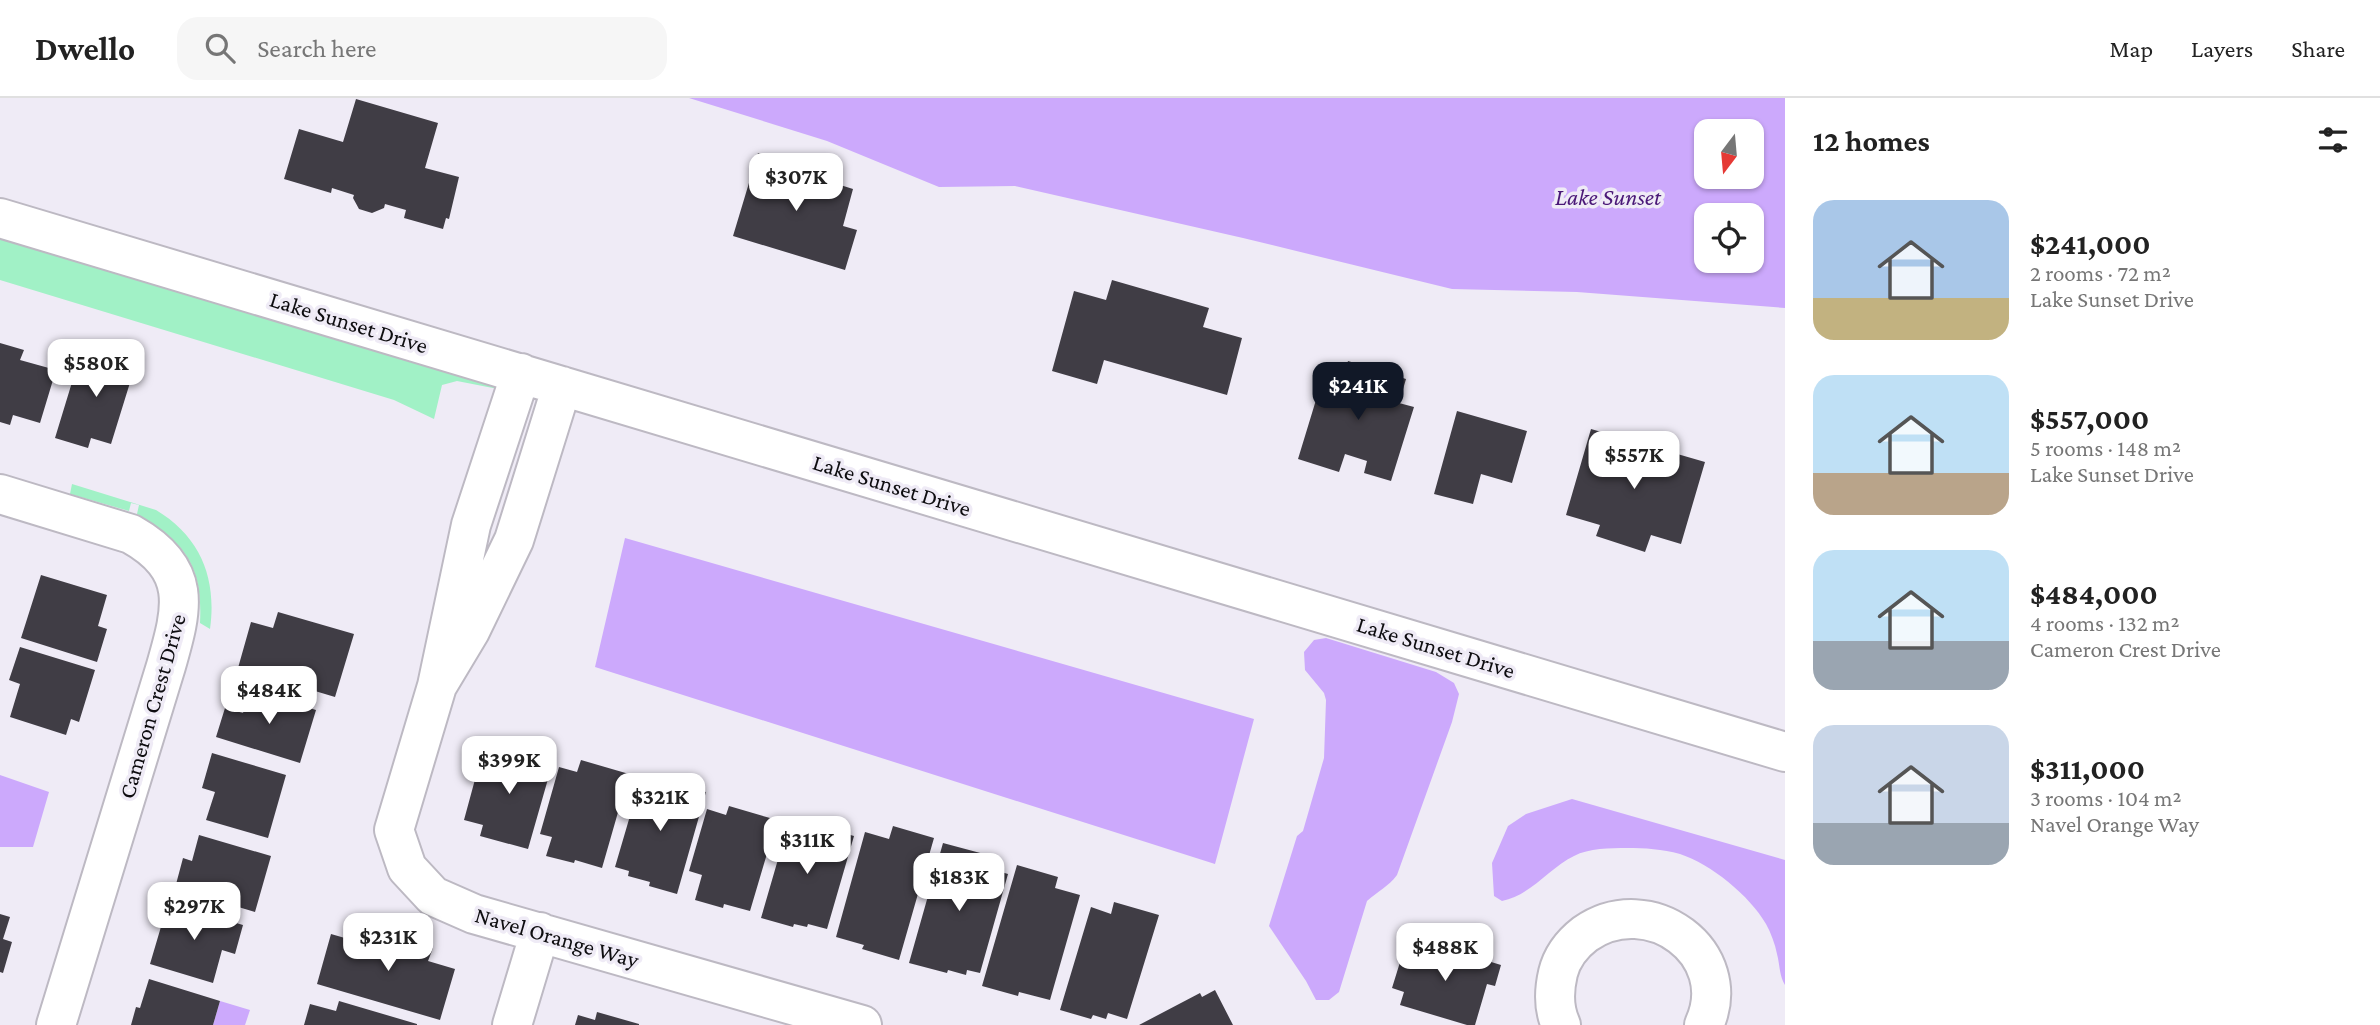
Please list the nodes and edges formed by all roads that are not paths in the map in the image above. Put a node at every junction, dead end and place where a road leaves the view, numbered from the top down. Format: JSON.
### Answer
{"nodes":[{"id":1,"x":0,"y":218,"type":"edge"},
{"id":2,"x":521,"y":373,"type":"junction"},
{"id":3,"x":562,"y":386,"type":"junction"},
{"id":4,"x":0,"y":494,"type":"edge"},
{"id":5,"x":437,"y":686,"type":"junction"},
{"id":6,"x":1785,"y":752,"type":"edge"},
{"id":7,"x":540,"y":932,"type":"junction"},
{"id":8,"x":56,"y":1025,"type":"edge"},
{"id":9,"x":512,"y":1025,"type":"edge"},
{"id":10,"x":862,"y":1025,"type":"edge"},
{"id":11,"x":1560,"y":1025,"type":"edge"},
{"id":12,"x":1704,"y":1025,"type":"edge"}],
"edges":[{"from":1,"to":2,"type":"street","name":"Lake Sunset Drive"},
{"from":2,"to":3,"type":"street","name":"Lake Sunset Drive"},
{"from":2,"to":5,"type":"street"},
{"from":3,"to":5,"type":"street"},
{"from":3,"to":6,"type":"street","name":"Lake Sunset Drive"},
{"from":4,"to":8,"type":"street","name":"Cameron Crest Drive"},
{"from":5,"to":7,"type":"street","name":"Navel Orange Way"},
{"from":7,"to":9,"type":"street"},
{"from":7,"to":10,"type":"street","name":"Navel Orange Way"},
{"from":11,"to":12,"type":"street"}]}
